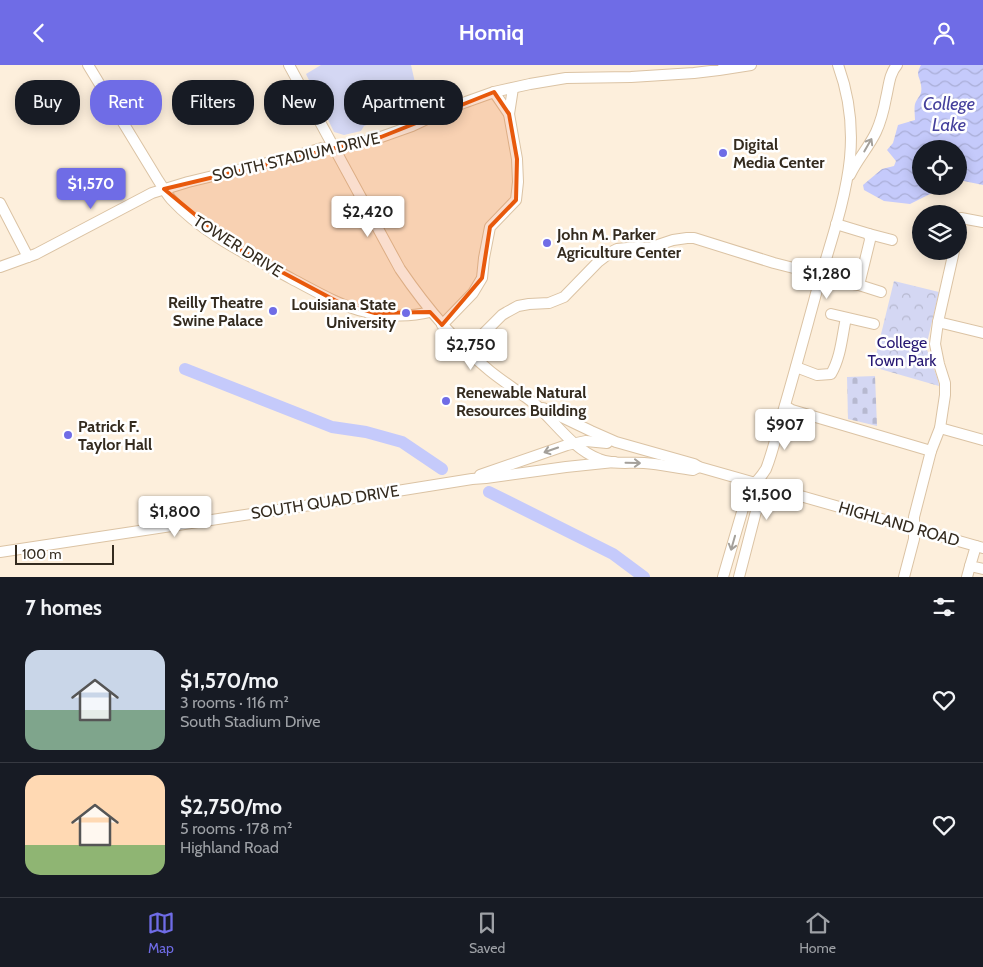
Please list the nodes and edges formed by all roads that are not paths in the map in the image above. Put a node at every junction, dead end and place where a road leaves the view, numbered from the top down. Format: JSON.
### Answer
{"nodes":[{"id":1,"x":88,"y":65,"type":"edge"},
{"id":2,"x":289,"y":65,"type":"edge"},
{"id":3,"x":751,"y":65,"type":"edge"},
{"id":4,"x":838,"y":65,"type":"edge"},
{"id":5,"x":897,"y":65,"type":"edge"},
{"id":6,"x":513,"y":88,"type":"junction"},
{"id":7,"x":494,"y":92,"type":"junction"},
{"id":8,"x":509,"y":115,"type":"junction"},
{"id":9,"x":333,"y":148,"type":"junction"},
{"id":10,"x":845,"y":188,"type":"junction"},
{"id":11,"x":164,"y":189,"type":"junction"},
{"id":12,"x":0,"y":203,"type":"edge"},
{"id":13,"x":983,"y":222,"type":"edge"},
{"id":14,"x":967,"y":223,"type":"edge"},
{"id":15,"x":836,"y":224,"type":"junction"},
{"id":16,"x":869,"y":234,"type":"junction"},
{"id":17,"x":892,"y":240,"type":"dead end"},
{"id":18,"x":28,"y":257,"type":"junction"},
{"id":19,"x":952,"y":260,"type":"edge"},
{"id":20,"x":0,"y":267,"type":"edge"},
{"id":21,"x":820,"y":275,"type":"junction"},
{"id":22,"x":836,"y":281,"type":"dead end"},
{"id":23,"x":860,"y":285,"type":"junction"},
{"id":24,"x":881,"y":292,"type":"dead end"},
{"id":25,"x":430,"y":312,"type":"junction"},
{"id":26,"x":831,"y":314,"type":"dead end"},
{"id":27,"x":846,"y":318,"type":"junction"},
{"id":28,"x":938,"y":323,"type":"junction"},
{"id":29,"x":874,"y":324,"type":"dead end"},
{"id":30,"x":442,"y":325,"type":"junction"},
{"id":31,"x":983,"y":333,"type":"edge"},
{"id":32,"x":467,"y":350,"type":"junction"},
{"id":33,"x":796,"y":367,"type":"junction"},
{"id":34,"x":535,"y":405,"type":"junction"},
{"id":35,"x":785,"y":406,"type":"junction"},
{"id":36,"x":940,"y":428,"type":"junction"},
{"id":37,"x":983,"y":440,"type":"edge"},
{"id":38,"x":616,"y":442,"type":"junction"},
{"id":39,"x":574,"y":443,"type":"junction"},
{"id":40,"x":931,"y":451,"type":"junction"},
{"id":41,"x":614,"y":462,"type":"junction"},
{"id":42,"x":699,"y":467,"type":"junction"},
{"id":43,"x":472,"y":479,"type":"junction"},
{"id":44,"x":756,"y":483,"type":"junction"},
{"id":45,"x":914,"y":529,"type":"junction"},
{"id":46,"x":979,"y":547,"type":"edge"},
{"id":47,"x":0,"y":552,"type":"edge"},
{"id":48,"x":970,"y":566,"type":"junction"},
{"id":49,"x":983,"y":569,"type":"edge"},
{"id":50,"x":723,"y":577,"type":"edge"},
{"id":51,"x":739,"y":577,"type":"edge"},
{"id":52,"x":904,"y":577,"type":"edge"},
{"id":53,"x":968,"y":577,"type":"edge"}],
"edges":[{"from":1,"to":11,"type":"street","name":"TOWER DRIVE"},
{"from":2,"to":9,"type":"street","name":"HIGHLAND ROAD"},
{"from":3,"to":6,"type":"street","name":"SOUTH STADIUM DRIVE"},
{"from":4,"to":10,"type":"street"},
{"from":10,"to":5,"type":"street","one_way":true},
{"from":6,"to":7,"type":"street","name":"SOUTH STADIUM DRIVE"},
{"from":6,"to":8,"type":"street"},
{"from":7,"to":8,"type":"street"},
{"from":7,"to":9,"type":"street","name":"SOUTH STADIUM DRIVE"},
{"from":8,"to":30,"type":"street"},
{"from":9,"to":11,"type":"street","name":"SOUTH STADIUM DRIVE"},
{"from":9,"to":25,"type":"street","name":"HIGHLAND ROAD"},
{"from":10,"to":15,"type":"street"},
{"from":11,"to":18,"type":"street","name":"SOUTH STADIUM DRIVE"},
{"from":11,"to":25,"type":"street","name":"TOWER DRIVE"},
{"from":12,"to":18,"type":"street"},
{"from":13,"to":14,"type":"street"},
{"from":15,"to":16,"type":"street"},
{"from":15,"to":21,"type":"street"},
{"from":16,"to":17,"type":"street"},
{"from":16,"to":23,"type":"street"},
{"from":18,"to":20,"type":"street","name":"SOUTH STADIUM DRIVE"},
{"from":19,"to":28,"type":"street"},
{"from":21,"to":32,"type":"street"},
{"from":21,"to":33,"type":"street"},
{"from":22,"to":23,"type":"street"},
{"from":23,"to":24,"type":"street"},
{"from":25,"to":30,"type":"street","name":"HIGHLAND ROAD"},
{"from":26,"to":27,"type":"street"},
{"from":27,"to":29,"type":"street"},
{"from":27,"to":33,"type":"street"},
{"from":28,"to":31,"type":"street"},
{"from":28,"to":36,"type":"street"},
{"from":30,"to":32,"type":"street","name":"HIGHLAND ROAD"},
{"from":32,"to":34,"type":"street","name":"HIGHLAND ROAD"},
{"from":33,"to":35,"type":"street"},
{"from":34,"to":38,"type":"street","name":"HIGHLAND ROAD"},
{"from":34,"to":39,"type":"street","name":"HIGHLAND ROAD"},
{"from":35,"to":40,"type":"street"},
{"from":35,"to":44,"type":"street"},
{"from":36,"to":37,"type":"street"},
{"from":36,"to":40,"type":"street"},
{"from":38,"to":39,"type":"street","name":"SOUTH QUAD DRIVE"},
{"from":38,"to":42,"type":"street","name":"HIGHLAND ROAD"},
{"from":39,"to":41,"type":"street","name":"HIGHLAND ROAD"},
{"from":39,"to":43,"type":"street","name":"SOUTH QUAD DRIVE","one_way":true},
{"from":40,"to":45,"type":"street"},
{"from":41,"to":42,"type":"street","name":"HIGHLAND ROAD","one_way":true},
{"from":41,"to":43,"type":"street","name":"SOUTH QUAD DRIVE"},
{"from":42,"to":44,"type":"street","name":"HIGHLAND ROAD"},
{"from":43,"to":47,"type":"street","name":"SOUTH QUAD DRIVE"},
{"from":44,"to":45,"type":"street","name":"HIGHLAND ROAD"},
{"from":44,"to":50,"type":"street","one_way":true},
{"from":44,"to":51,"type":"street"},
{"from":45,"to":46,"type":"street","name":"HIGHLAND ROAD"},
{"from":45,"to":52,"type":"street"},
{"from":46,"to":48,"type":"street"},
{"from":48,"to":49,"type":"street"},
{"from":48,"to":53,"type":"street"}]}
